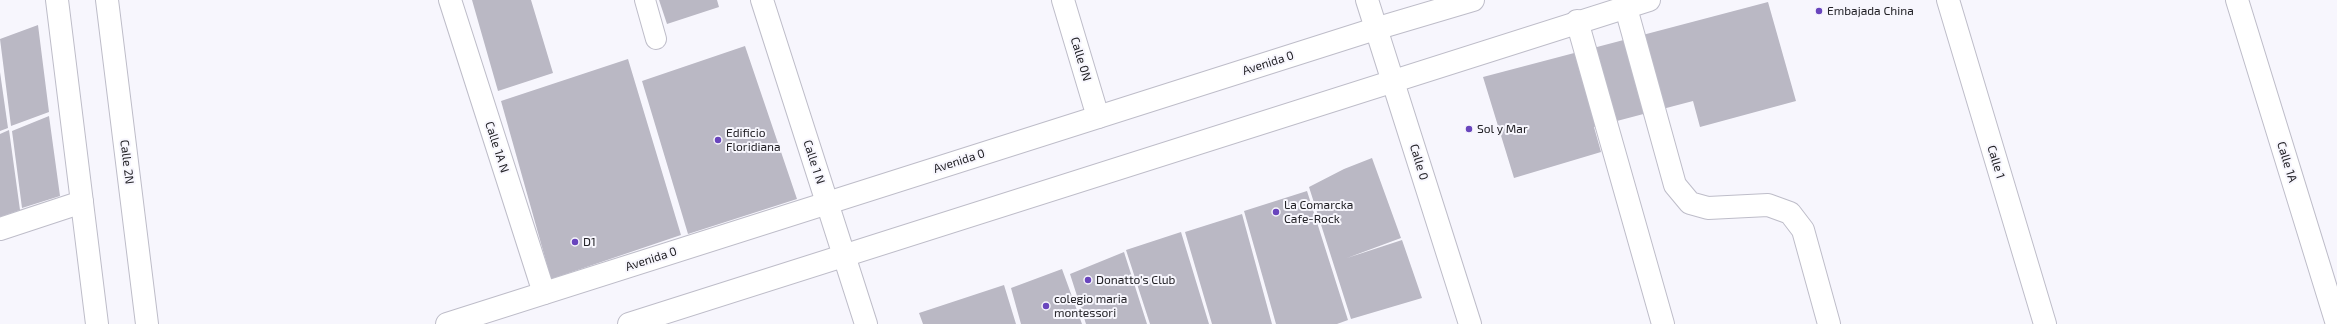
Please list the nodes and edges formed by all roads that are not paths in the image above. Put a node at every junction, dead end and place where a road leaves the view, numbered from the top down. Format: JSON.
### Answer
{"nodes":[{"id":1,"x":57,"y":0,"type":"edge"},
{"id":2,"x":107,"y":0,"type":"edge"},
{"id":3,"x":450,"y":0,"type":"edge"},
{"id":4,"x":645,"y":0,"type":"edge"},
{"id":5,"x":762,"y":0,"type":"edge"},
{"id":6,"x":1063,"y":0,"type":"edge"},
{"id":7,"x":1367,"y":0,"type":"edge"},
{"id":8,"x":1473,"y":0,"type":"edge"},
{"id":9,"x":1649,"y":0,"type":"edge"},
{"id":10,"x":1948,"y":0,"type":"edge"},
{"id":11,"x":2237,"y":0,"type":"edge"},
{"id":12,"x":1626,"y":8,"type":"junction"},
{"id":13,"x":1577,"y":21,"type":"junction"},
{"id":14,"x":1376,"y":29,"type":"junction"},
{"id":15,"x":656,"y":39,"type":"dead end"},
{"id":16,"x":1393,"y":80,"type":"junction"},
{"id":17,"x":1098,"y":117,"type":"junction"},
{"id":18,"x":82,"y":202,"type":"junction"},
{"id":19,"x":827,"y":203,"type":"junction"},
{"id":20,"x":0,"y":229,"type":"edge"},
{"id":21,"x":845,"y":255,"type":"junction"},
{"id":22,"x":544,"y":293,"type":"junction"},
{"id":23,"x":96,"y":324,"type":"edge"},
{"id":24,"x":147,"y":324,"type":"edge"},
{"id":25,"x":446,"y":324,"type":"edge"},
{"id":26,"x":629,"y":324,"type":"edge"},
{"id":27,"x":866,"y":324,"type":"edge"},
{"id":28,"x":1470,"y":324,"type":"edge"},
{"id":29,"x":1664,"y":324,"type":"edge"},
{"id":30,"x":1829,"y":324,"type":"edge"},
{"id":31,"x":2045,"y":324,"type":"edge"},
{"id":32,"x":2337,"y":324,"type":"edge"}],
"edges":[{"from":1,"to":18,"type":"street"},
{"from":2,"to":24,"type":"street","name":"Calle 2N"},
{"from":3,"to":22,"type":"street","name":"Calle 1A N"},
{"from":4,"to":15,"type":"lane"},
{"from":5,"to":19,"type":"street","name":"Calle 1 N"},
{"from":6,"to":17,"type":"street","name":"Calle 0N"},
{"from":7,"to":14,"type":"street","name":"Calle 0"},
{"from":8,"to":14,"type":"street","name":"Avenida 0"},
{"from":9,"to":12,"type":"street"},
{"from":10,"to":31,"type":"street","name":"Calle 1"},
{"from":11,"to":32,"type":"street","name":"Calle 1A"},
{"from":12,"to":13,"type":"street"},
{"from":12,"to":30,"type":"street"},
{"from":13,"to":16,"type":"street"},
{"from":13,"to":29,"type":"street"},
{"from":14,"to":16,"type":"street","name":"Calle 0"},
{"from":14,"to":17,"type":"street","name":"Avenida 0"},
{"from":16,"to":21,"type":"street"},
{"from":16,"to":28,"type":"street","name":"Calle 0"},
{"from":17,"to":19,"type":"street","name":"Avenida 0"},
{"from":18,"to":20,"type":"street"},
{"from":18,"to":23,"type":"street"},
{"from":19,"to":21,"type":"street","name":"Calle 1 N"},
{"from":19,"to":22,"type":"street","name":"Avenida 0"},
{"from":21,"to":26,"type":"street"},
{"from":21,"to":27,"type":"street","name":"Calle 1 N"},
{"from":22,"to":25,"type":"street","name":"Avenida 0"}]}
